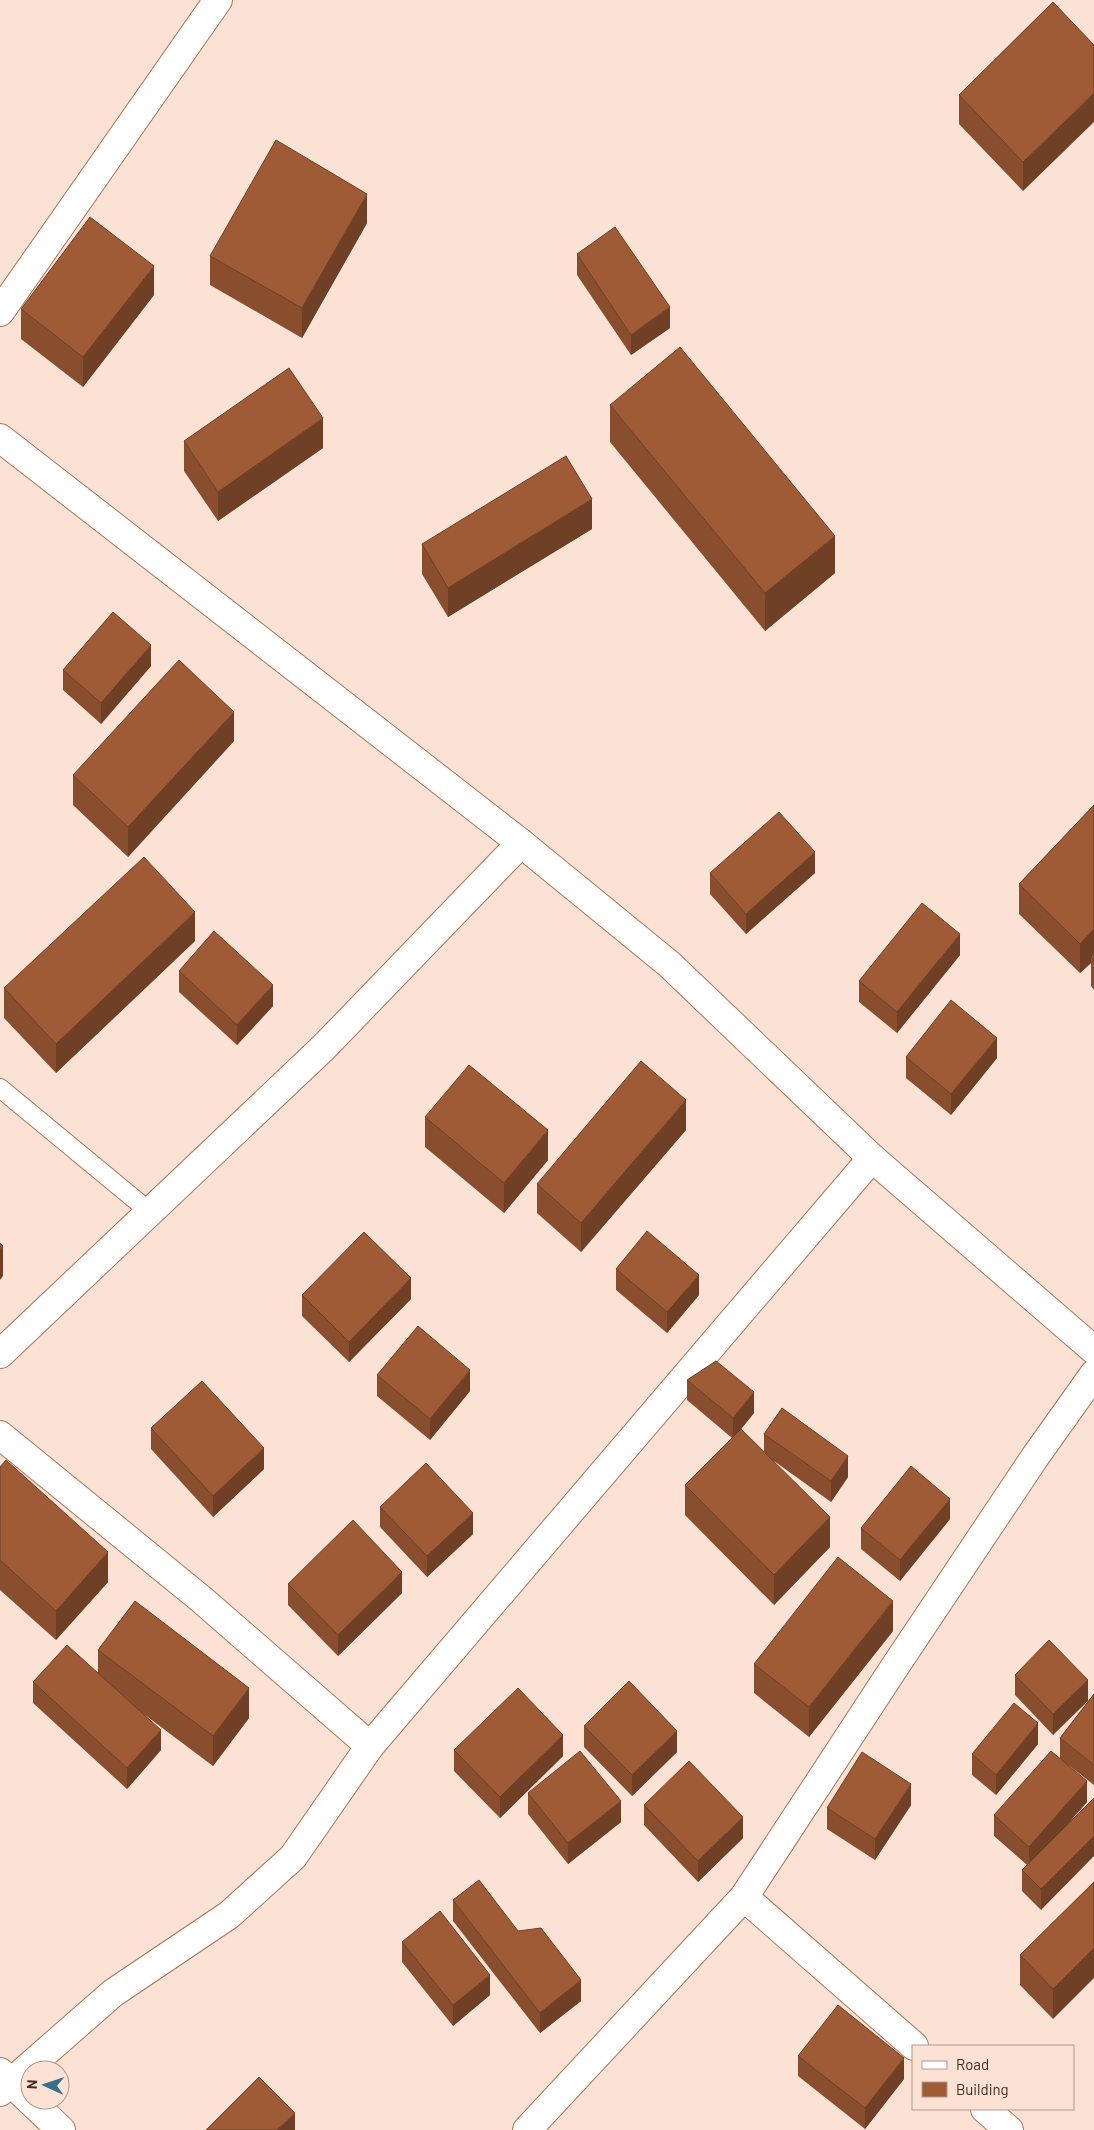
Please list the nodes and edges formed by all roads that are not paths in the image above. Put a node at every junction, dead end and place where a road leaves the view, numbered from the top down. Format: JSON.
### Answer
{"nodes":[{"id":1,"x":218,"y":0,"type":"edge"},
{"id":2,"x":0,"y":312,"type":"edge"},
{"id":3,"x":0,"y":438,"type":"edge"},
{"id":4,"x":521,"y":843,"type":"junction"},
{"id":5,"x":0,"y":1088,"type":"edge"},
{"id":6,"x":872,"y":1158,"type":"junction"},
{"id":7,"x":150,"y":1212,"type":"junction"},
{"id":8,"x":1094,"y":1350,"type":"edge"},
{"id":9,"x":0,"y":1354,"type":"edge"},
{"id":10,"x":1094,"y":1374,"type":"edge"},
{"id":11,"x":0,"y":1436,"type":"edge"},
{"id":12,"x":370,"y":1746,"type":"junction"},
{"id":13,"x":744,"y":1897,"type":"junction"},
{"id":14,"x":913,"y":2045,"type":"edge"},
{"id":15,"x":4,"y":2082,"type":"edge"},
{"id":16,"x":985,"y":2110,"type":"edge"},
{"id":17,"x":60,"y":2130,"type":"edge"},
{"id":18,"x":527,"y":2130,"type":"edge"},
{"id":19,"x":1009,"y":2130,"type":"edge"}],
"edges":[{"from":1,"to":2,"type":"street"},
{"from":3,"to":4,"type":"street"},
{"from":4,"to":6,"type":"street"},
{"from":4,"to":7,"type":"street"},
{"from":5,"to":7,"type":"lane"},
{"from":6,"to":8,"type":"street"},
{"from":6,"to":12,"type":"street"},
{"from":7,"to":9,"type":"street"},
{"from":10,"to":13,"type":"street"},
{"from":11,"to":12,"type":"street"},
{"from":12,"to":15,"type":"street"},
{"from":13,"to":14,"type":"street"},
{"from":13,"to":18,"type":"street"},
{"from":15,"to":17,"type":"street"},
{"from":16,"to":19,"type":"street"}]}
